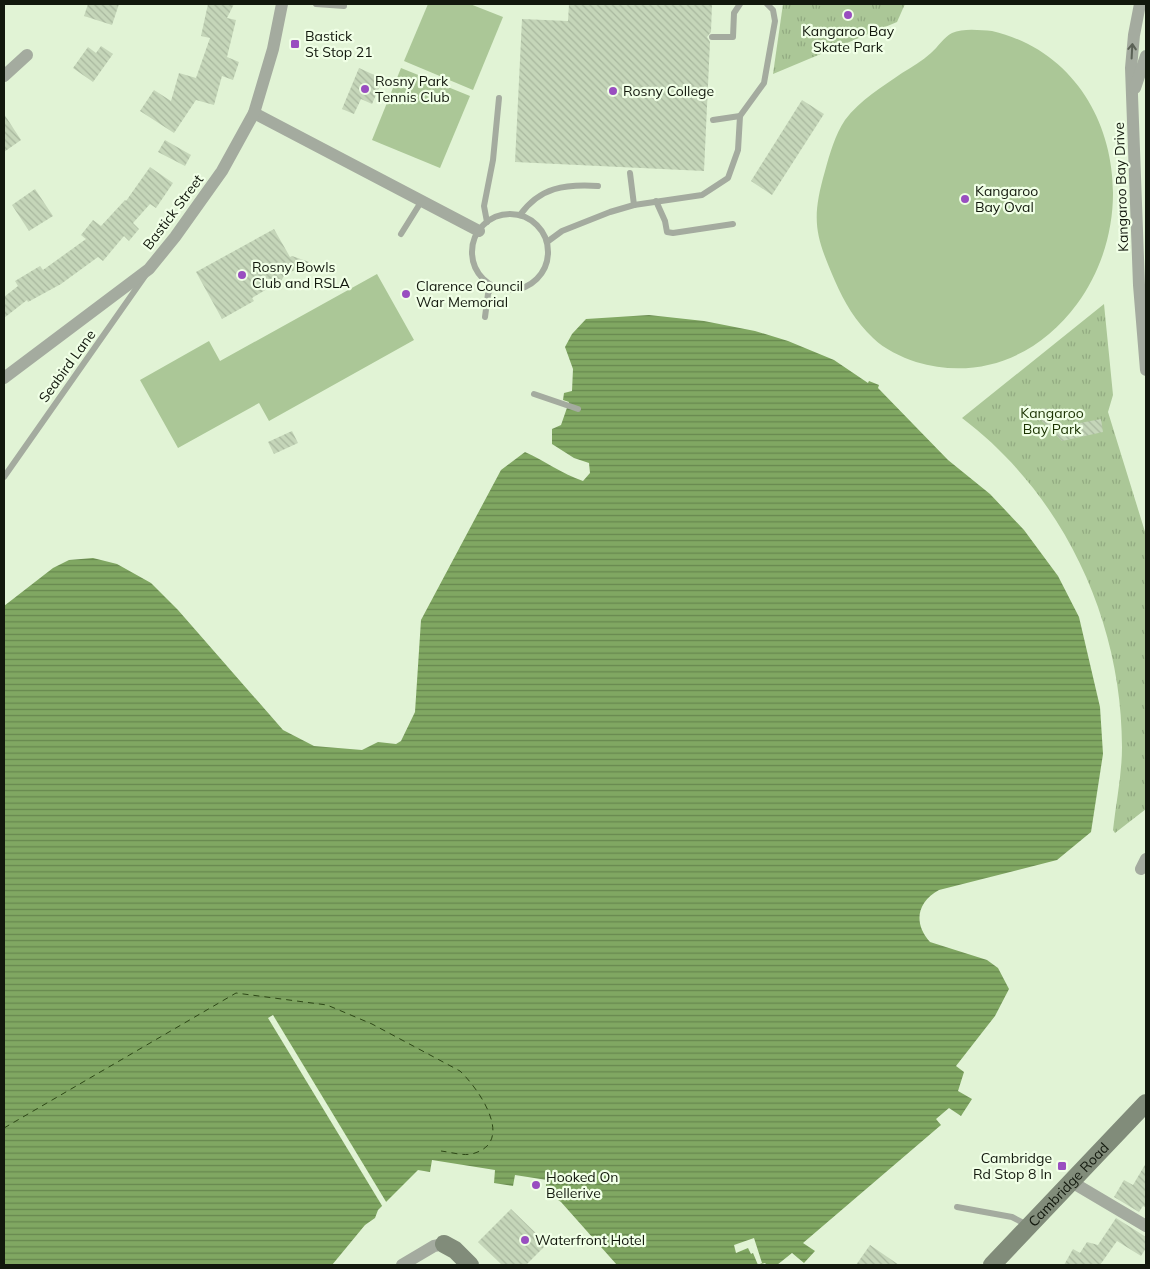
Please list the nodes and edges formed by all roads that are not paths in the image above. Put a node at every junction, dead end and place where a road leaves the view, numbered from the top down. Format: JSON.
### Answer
{"nodes":[{"id":1,"x":282,"y":4,"type":"edge"},
{"id":2,"x":316,"y":4,"type":"edge"},
{"id":3,"x":740,"y":4,"type":"edge"},
{"id":4,"x":767,"y":4,"type":"edge"},
{"id":5,"x":1140,"y":4,"type":"edge"},
{"id":6,"x":344,"y":6,"type":"dead end"},
{"id":7,"x":712,"y":37,"type":"dead end"},
{"id":8,"x":27,"y":55,"type":"dead end"},
{"id":9,"x":1146,"y":56,"type":"edge"},
{"id":10,"x":4,"y":76,"type":"edge"},
{"id":11,"x":1133,"y":93,"type":"junction"},
{"id":12,"x":499,"y":98,"type":"dead end"},
{"id":13,"x":254,"y":113,"type":"junction"},
{"id":14,"x":740,"y":116,"type":"junction"},
{"id":15,"x":713,"y":120,"type":"dead end"},
{"id":16,"x":630,"y":173,"type":"dead end"},
{"id":17,"x":598,"y":186,"type":"dead end"},
{"id":18,"x":421,"y":202,"type":"junction"},
{"id":19,"x":656,"y":202,"type":"junction"},
{"id":20,"x":634,"y":205,"type":"junction"},
{"id":21,"x":520,"y":215,"type":"junction"},
{"id":22,"x":733,"y":224,"type":"dead end"},
{"id":23,"x":483,"y":226,"type":"junction"},
{"id":24,"x":1142,"y":232,"type":"edge"},
{"id":25,"x":401,"y":234,"type":"dead end"},
{"id":26,"x":547,"y":242,"type":"junction"},
{"id":27,"x":149,"y":268,"type":"junction"},
{"id":28,"x":492,"y":286,"type":"junction"},
{"id":29,"x":485,"y":317,"type":"dead end"},
{"id":30,"x":1146,"y":370,"type":"edge"},
{"id":31,"x":4,"y":378,"type":"edge"},
{"id":32,"x":534,"y":394,"type":"dead end"},
{"id":33,"x":578,"y":409,"type":"dead end"},
{"id":34,"x":4,"y":478,"type":"edge"},
{"id":35,"x":1146,"y":1103,"type":"edge"},
{"id":36,"x":1070,"y":1181,"type":"junction"},
{"id":37,"x":957,"y":1207,"type":"dead end"},
{"id":38,"x":1028,"y":1226,"type":"junction"},
{"id":39,"x":1146,"y":1226,"type":"edge"},
{"id":40,"x":444,"y":1244,"type":"joint"},
{"id":41,"x":996,"y":1263,"type":"edge"},
{"id":42,"x":402,"y":1265,"type":"edge"},
{"id":43,"x":470,"y":1265,"type":"edge"}],
"edges":[{"from":1,"to":13,"type":"street","name":"Bastick Street"},
{"from":2,"to":6,"type":"lane"},
{"from":3,"to":7,"type":"lane"},
{"from":4,"to":14,"type":"lane"},
{"from":11,"to":5,"type":"street","name":"Kangaroo Bay Drive","one_way":true},
{"from":8,"to":10,"type":"street"},
{"from":9,"to":11,"type":"street"},
{"from":11,"to":24,"type":"street","name":"Kangaroo Bay Drive"},
{"from":12,"to":23,"type":"lane"},
{"from":13,"to":18,"type":"street"},
{"from":13,"to":27,"type":"street","name":"Bastick Street"},
{"from":14,"to":15,"type":"lane"},
{"from":14,"to":19,"type":"lane"},
{"from":16,"to":20,"type":"lane"},
{"from":17,"to":21,"type":"lane"},
{"from":18,"to":23,"type":"street"},
{"from":18,"to":25,"type":"lane"},
{"from":19,"to":20,"type":"lane"},
{"from":19,"to":22,"type":"lane"},
{"from":20,"to":26,"type":"lane"},
{"from":21,"to":23,"type":"lane"},
{"from":21,"to":26,"type":"lane"},
{"from":23,"to":28,"type":"lane"},
{"from":24,"to":30,"type":"street","name":"Kangaroo Bay Drive"},
{"from":26,"to":28,"type":"lane"},
{"from":27,"to":31,"type":"street","name":"Bastick Street"},
{"from":27,"to":34,"type":"lane","name":"Seabird Lane"},
{"from":28,"to":29,"type":"lane"},
{"from":32,"to":33,"type":"lane"},
{"from":35,"to":36,"type":"main road","name":"Cambridge Road"},
{"from":36,"to":38,"type":"main road","name":"Cambridge Road"},
{"from":36,"to":39,"type":"street"},
{"from":37,"to":38,"type":"lane"},
{"from":38,"to":41,"type":"main road","name":"Cambridge Road"},
{"from":40,"to":42,"type":"street"},
{"from":40,"to":43,"type":"main road"}]}
